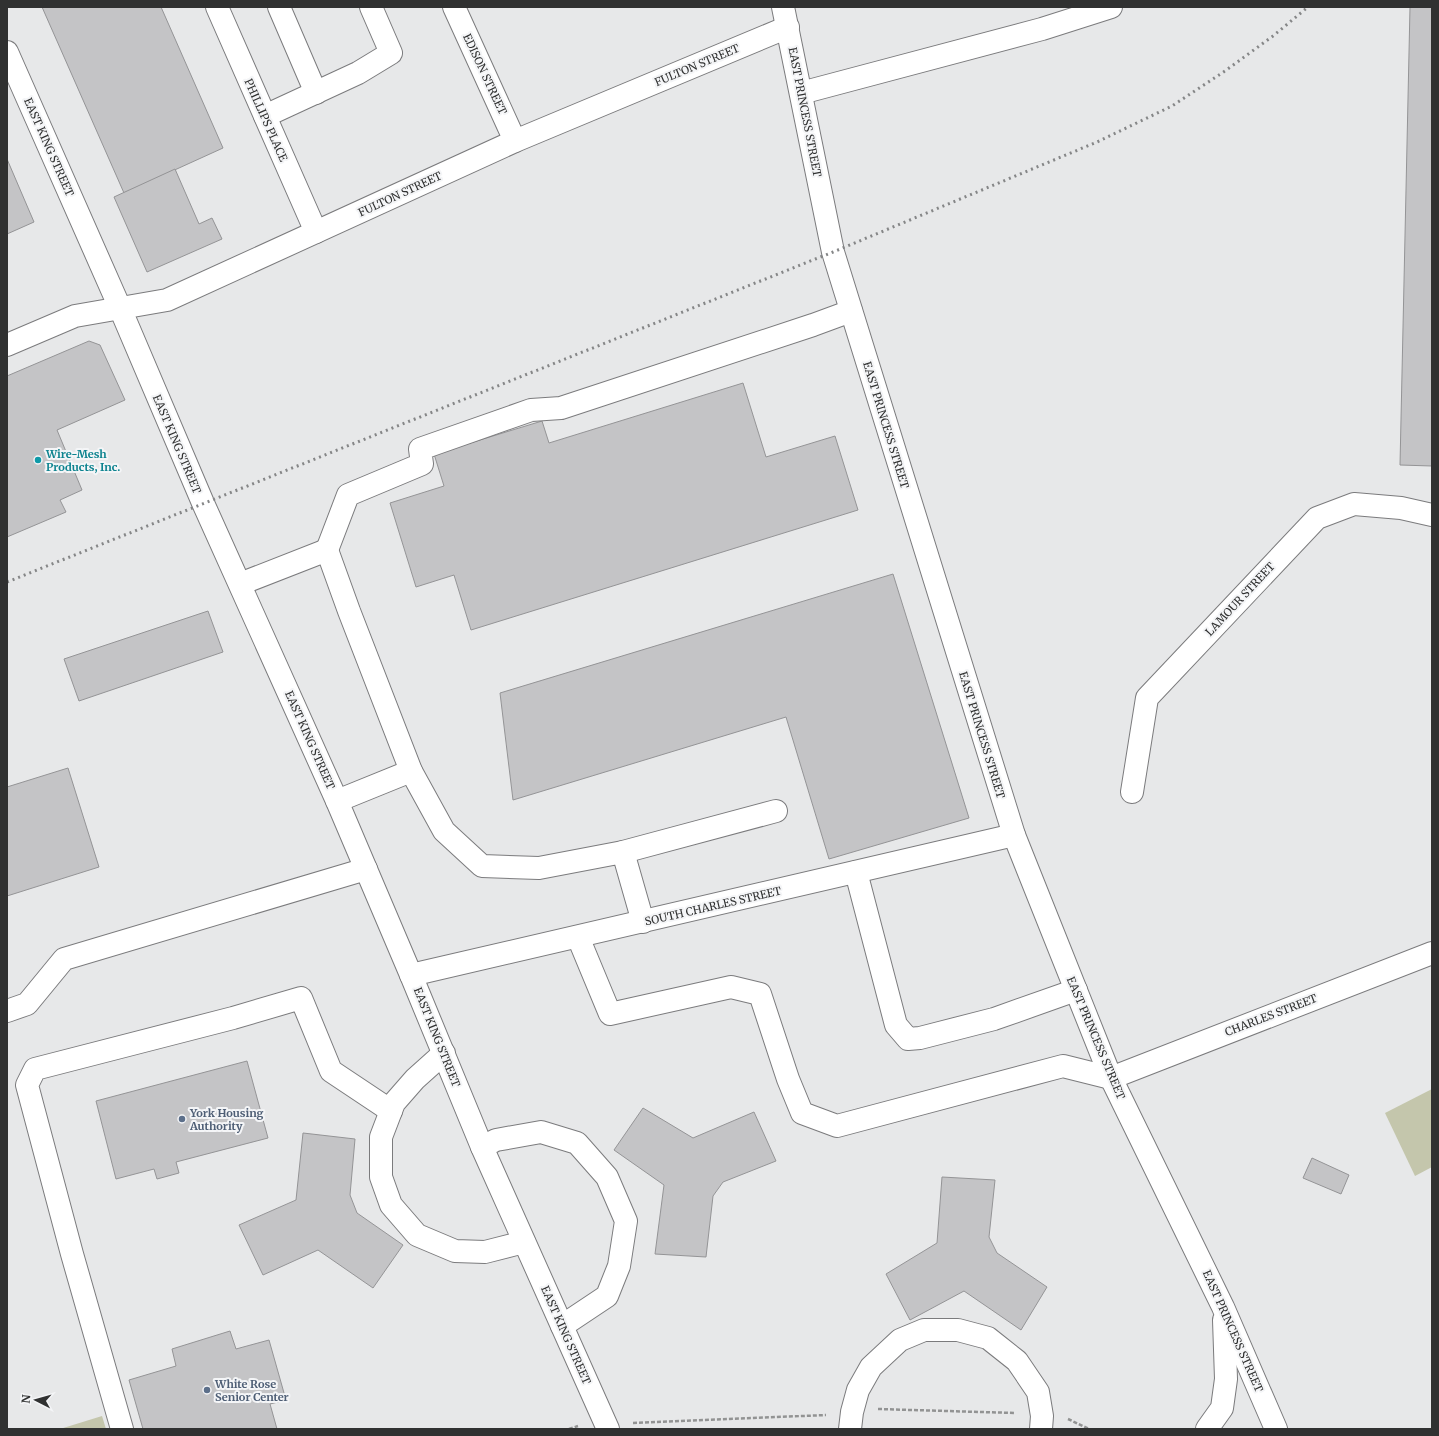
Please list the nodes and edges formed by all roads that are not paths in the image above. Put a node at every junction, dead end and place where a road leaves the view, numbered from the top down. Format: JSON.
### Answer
{"nodes":[{"id":1,"x":217,"y":7,"type":"edge"},
{"id":2,"x":279,"y":7,"type":"edge"},
{"id":3,"x":371,"y":7,"type":"edge"},
{"id":4,"x":454,"y":7,"type":"edge"},
{"id":5,"x":1111,"y":7,"type":"edge"},
{"id":6,"x":786,"y":17,"type":"edge"},
{"id":7,"x":7,"y":52,"type":"edge"},
{"id":8,"x":316,"y":93,"type":"junction"},
{"id":9,"x":801,"y":93,"type":"junction"},
{"id":10,"x":265,"y":116,"type":"junction"},
{"id":11,"x":515,"y":141,"type":"junction"},
{"id":12,"x":316,"y":232,"type":"junction"},
{"id":13,"x":120,"y":308,"type":"junction"},
{"id":14,"x":851,"y":311,"type":"junction"},
{"id":15,"x":7,"y":345,"type":"edge"},
{"id":16,"x":1432,"y":515,"type":"edge"},
{"id":17,"x":327,"y":550,"type":"junction"},
{"id":18,"x":240,"y":584,"type":"junction"},
{"id":19,"x":411,"y":771,"type":"junction"},
{"id":20,"x":1132,"y":792,"type":"dead end"},
{"id":21,"x":337,"y":801,"type":"junction"},
{"id":22,"x":776,"y":811,"type":"dead end"},
{"id":23,"x":1014,"y":835,"type":"junction"},
{"id":24,"x":623,"y":852,"type":"junction"},
{"id":25,"x":366,"y":869,"type":"junction"},
{"id":26,"x":856,"y":872,"type":"junction"},
{"id":27,"x":643,"y":922,"type":"junction"},
{"id":28,"x":578,"y":937,"type":"junction"},
{"id":29,"x":1432,"y":953,"type":"edge"},
{"id":30,"x":412,"y":975,"type":"junction"},
{"id":31,"x":1076,"y":990,"type":"junction"},
{"id":32,"x":7,"y":1012,"type":"edge"},
{"id":33,"x":444,"y":1053,"type":"junction"},
{"id":34,"x":1111,"y":1078,"type":"junction"},
{"id":35,"x":391,"y":1111,"type":"junction"},
{"id":36,"x":482,"y":1146,"type":"junction"},
{"id":37,"x":524,"y":1242,"type":"junction"},
{"id":38,"x":1223,"y":1307,"type":"junction"},
{"id":39,"x":562,"y":1326,"type":"junction"},
{"id":40,"x":122,"y":1429,"type":"edge"},
{"id":41,"x":608,"y":1429,"type":"edge"},
{"id":42,"x":850,"y":1429,"type":"edge"},
{"id":43,"x":1041,"y":1429,"type":"edge"},
{"id":44,"x":1207,"y":1429,"type":"edge"},
{"id":45,"x":1276,"y":1429,"type":"edge"}],
"edges":[{"from":1,"to":10,"type":"street","name":"PHILLIPS PLACE"},
{"from":2,"to":8,"type":"street"},
{"from":3,"to":8,"type":"street"},
{"from":4,"to":11,"type":"street","name":"EDISON STREET"},
{"from":5,"to":9,"type":"street"},
{"from":6,"to":9,"type":"street","name":"EAST PRINCESS STREET"},
{"from":6,"to":11,"type":"street","name":"FULTON STREET"},
{"from":7,"to":13,"type":"street","name":"EAST KING STREET"},
{"from":8,"to":10,"type":"street"},
{"from":9,"to":14,"type":"street","name":"EAST PRINCESS STREET"},
{"from":10,"to":12,"type":"street","name":"PHILLIPS PLACE"},
{"from":11,"to":12,"type":"street","name":"FULTON STREET"},
{"from":12,"to":13,"type":"street","name":"FULTON STREET"},
{"from":13,"to":15,"type":"street","name":"FULTON STREET"},
{"from":13,"to":18,"type":"street","name":"EAST KING STREET"},
{"from":14,"to":17,"type":"street"},
{"from":14,"to":23,"type":"street","name":"EAST PRINCESS STREET"},
{"from":16,"to":20,"type":"street","name":"LAMOUR STREET"},
{"from":17,"to":18,"type":"street"},
{"from":17,"to":19,"type":"street"},
{"from":18,"to":21,"type":"street","name":"EAST KING STREET"},
{"from":19,"to":21,"type":"street"},
{"from":19,"to":24,"type":"street"},
{"from":21,"to":25,"type":"street","name":"EAST KING STREET"},
{"from":22,"to":24,"type":"street"},
{"from":23,"to":26,"type":"street","name":"SOUTH CHARLES STREET"},
{"from":23,"to":31,"type":"street","name":"EAST PRINCESS STREET"},
{"from":24,"to":27,"type":"street"},
{"from":25,"to":30,"type":"street","name":"EAST KING STREET"},
{"from":25,"to":32,"type":"street"},
{"from":26,"to":27,"type":"street","name":"SOUTH CHARLES STREET"},
{"from":26,"to":31,"type":"street"},
{"from":27,"to":28,"type":"street","name":"SOUTH CHARLES STREET"},
{"from":28,"to":30,"type":"street","name":"SOUTH CHARLES STREET"},
{"from":28,"to":34,"type":"street"},
{"from":29,"to":34,"type":"street","name":"CHARLES STREET"},
{"from":30,"to":33,"type":"street","name":"EAST KING STREET"},
{"from":31,"to":34,"type":"street","name":"EAST PRINCESS STREET"},
{"from":33,"to":35,"type":"street"},
{"from":33,"to":36,"type":"street","name":"EAST KING STREET"},
{"from":34,"to":38,"type":"street","name":"EAST PRINCESS STREET"},
{"from":35,"to":37,"type":"street"},
{"from":35,"to":40,"type":"street"},
{"from":36,"to":37,"type":"street","name":"EAST KING STREET"},
{"from":36,"to":39,"type":"street"},
{"from":37,"to":39,"type":"street","name":"EAST KING STREET"},
{"from":38,"to":44,"type":"street"},
{"from":38,"to":45,"type":"street","name":"EAST PRINCESS STREET"},
{"from":39,"to":41,"type":"street","name":"EAST KING STREET"},
{"from":42,"to":43,"type":"street"}]}
